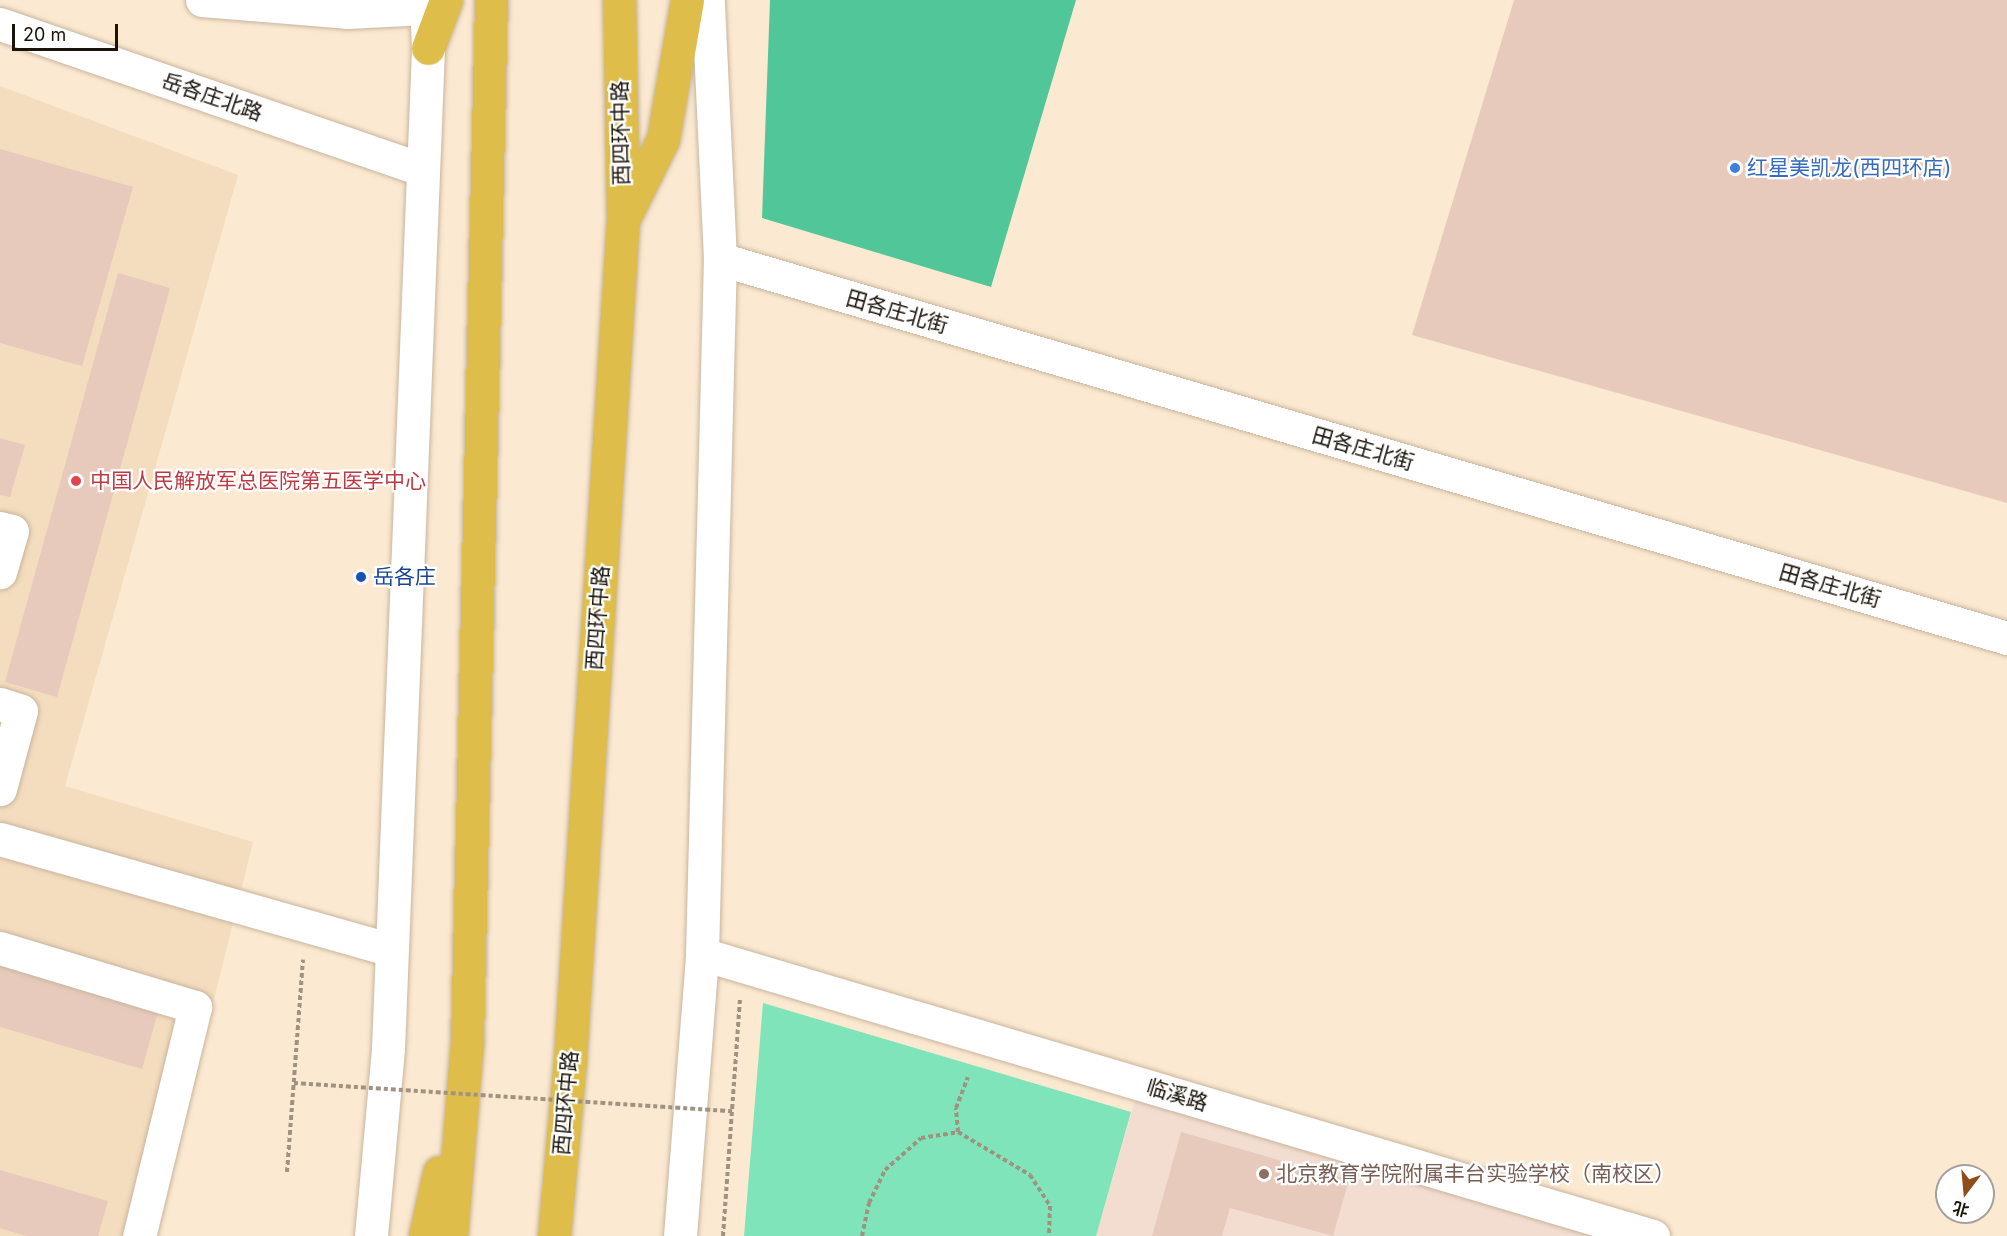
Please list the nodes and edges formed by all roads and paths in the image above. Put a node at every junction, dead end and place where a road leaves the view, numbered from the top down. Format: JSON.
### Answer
{"nodes":[{"id":1,"x":202,"y":0,"type":"edge"},
{"id":2,"x":491,"y":0,"type":"edge"},
{"id":3,"x":619,"y":0,"type":"edge"},
{"id":4,"x":687,"y":0,"type":"edge"},
{"id":5,"x":708,"y":0,"type":"edge"},
{"id":6,"x":433,"y":3,"type":"edge"},
{"id":7,"x":0,"y":24,"type":"edge"},
{"id":8,"x":428,"y":48,"type":"joint"},
{"id":9,"x":423,"y":170,"type":"junction"},
{"id":10,"x":623,"y":220,"type":"junction"},
{"id":11,"x":720,"y":259,"type":"junction"},
{"id":12,"x":0,"y":528,"type":"edge"},
{"id":13,"x":0,"y":572,"type":"edge"},
{"id":14,"x":2007,"y":638,"type":"edge"},
{"id":15,"x":0,"y":704,"type":"edge"},
{"id":16,"x":0,"y":789,"type":"edge"},
{"id":17,"x":0,"y":839,"type":"edge"},
{"id":18,"x":0,"y":948,"type":"edge"},
{"id":19,"x":390,"y":949,"type":"junction"},
{"id":20,"x":303,"y":954,"type":"dead end"},
{"id":21,"x":702,"y":954,"type":"junction"},
{"id":22,"x":740,"y":997,"type":"dead end"},
{"id":23,"x":467,"y":1042,"type":"junction"},
{"id":24,"x":968,"y":1077,"type":"dead end"},
{"id":25,"x":294,"y":1083,"type":"junction"},
{"id":26,"x":732,"y":1111,"type":"junction"},
{"id":27,"x":958,"y":1132,"type":"junction"},
{"id":28,"x":287,"y":1172,"type":"dead end"},
{"id":29,"x":139,"y":1236,"type":"edge"},
{"id":30,"x":371,"y":1236,"type":"edge"},
{"id":31,"x":426,"y":1236,"type":"edge"},
{"id":32,"x":451,"y":1236,"type":"edge"},
{"id":33,"x":554,"y":1236,"type":"edge"},
{"id":34,"x":680,"y":1236,"type":"edge"},
{"id":35,"x":723,"y":1236,"type":"edge"},
{"id":36,"x":862,"y":1236,"type":"edge"},
{"id":37,"x":1049,"y":1236,"type":"edge"},
{"id":38,"x":1653,"y":1236,"type":"edge"}],
"edges":[{"from":1,"to":6,"type":"street"},
{"from":2,"to":23,"type":"highway"},
{"from":3,"to":10,"type":"highway","name":"西四环中路"},
{"from":4,"to":10,"type":"highway"},
{"from":5,"to":11,"type":"street"},
{"from":6,"to":8,"type":"highway"},
{"from":7,"to":9,"type":"street","name":"岳各庄北路"},
{"from":8,"to":9,"type":"street"},
{"from":9,"to":19,"type":"street"},
{"from":10,"to":33,"type":"highway","name":"西四环中路"},
{"from":11,"to":14,"type":"street","name":"田各庄北街"},
{"from":11,"to":21,"type":"street"},
{"from":12,"to":13,"type":"street"},
{"from":15,"to":16,"type":"street"},
{"from":17,"to":19,"type":"street"},
{"from":18,"to":29,"type":"street"},
{"from":19,"to":30,"type":"street"},
{"from":20,"to":25,"type":"path"},
{"from":21,"to":34,"type":"street"},
{"from":21,"to":38,"type":"street","name":"临溪路"},
{"from":22,"to":26,"type":"path"},
{"from":23,"to":31,"type":"highway"},
{"from":23,"to":32,"type":"highway"},
{"from":24,"to":27,"type":"path"},
{"from":25,"to":26,"type":"path","bridge":true},
{"from":25,"to":28,"type":"path"},
{"from":26,"to":35,"type":"path"},
{"from":27,"to":36,"type":"path"},
{"from":27,"to":37,"type":"path"}]}
